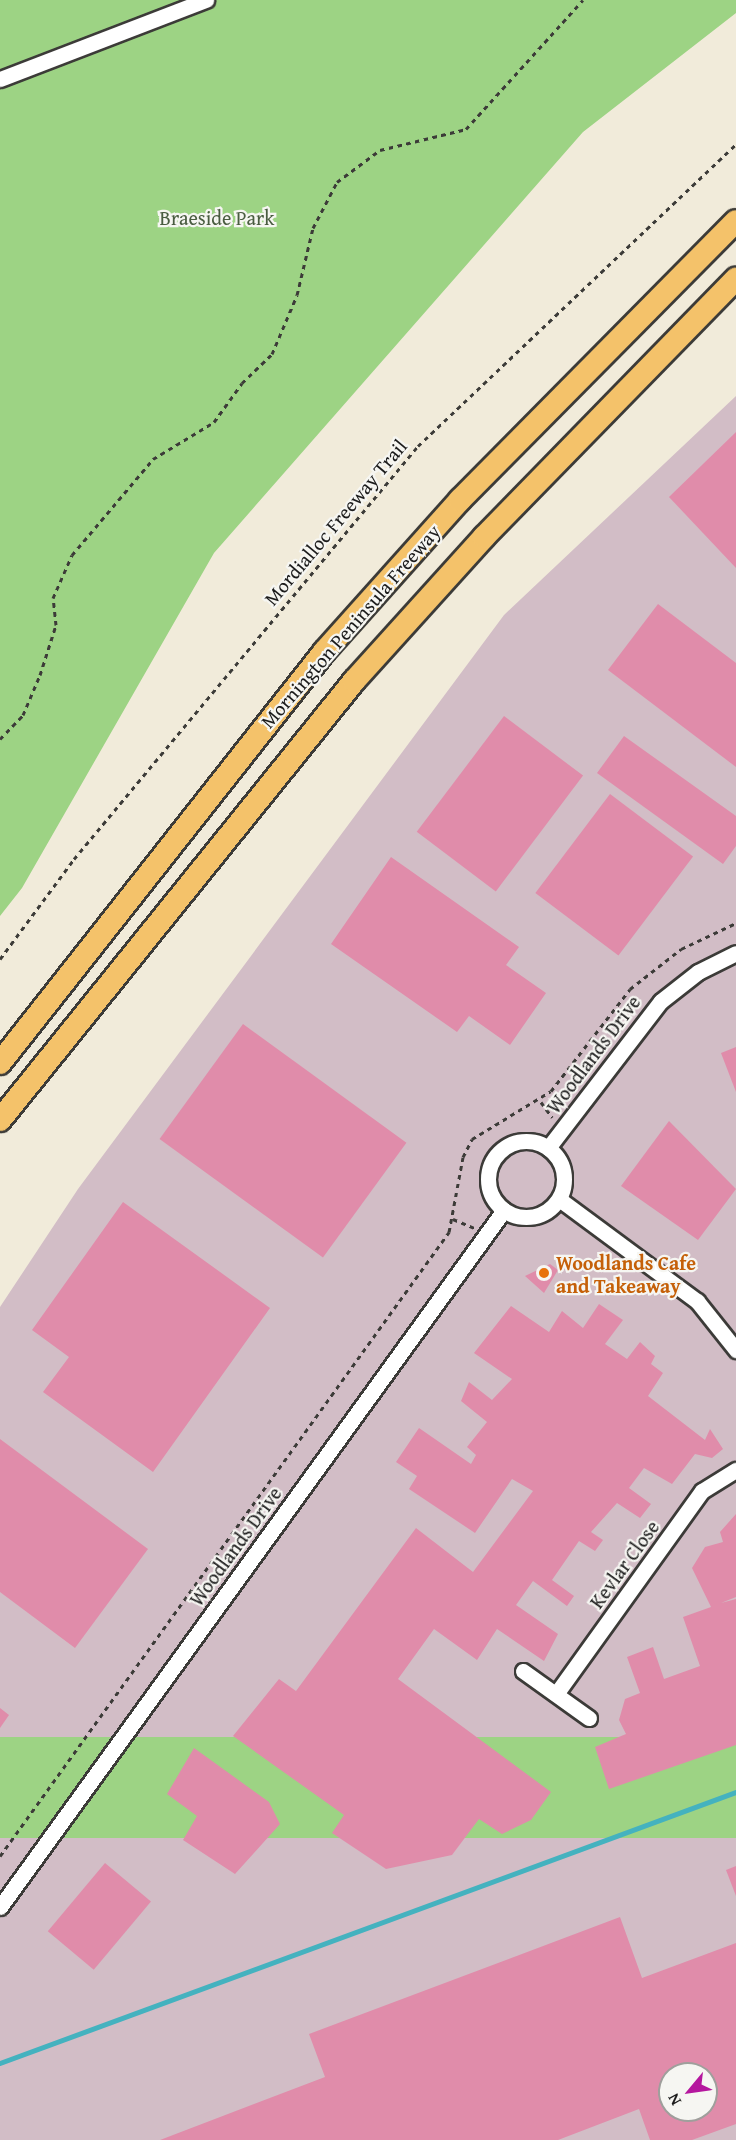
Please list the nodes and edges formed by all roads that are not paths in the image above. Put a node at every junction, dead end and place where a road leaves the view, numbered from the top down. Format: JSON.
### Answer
{"nodes":[{"id":1,"x":206,"y":0,"type":"edge"},
{"id":2,"x":0,"y":79,"type":"edge"},
{"id":3,"x":736,"y":221,"type":"edge"},
{"id":4,"x":736,"y":279,"type":"edge"},
{"id":5,"x":324,"y":652,"type":"junction"},
{"id":6,"x":736,"y":953,"type":"edge"},
{"id":7,"x":0,"y":1046,"type":"edge"},
{"id":8,"x":0,"y":1063,"type":"edge"},
{"id":9,"x":0,"y":1120,"type":"edge"},
{"id":10,"x":548,"y":1148,"type":"junction"},
{"id":11,"x":559,"y":1199,"type":"junction"},
{"id":12,"x":504,"y":1210,"type":"junction"},
{"id":13,"x":736,"y":1350,"type":"edge"},
{"id":14,"x":736,"y":1470,"type":"edge"},
{"id":15,"x":523,"y":1671,"type":"dead end"},
{"id":16,"x":556,"y":1694,"type":"junction"},
{"id":17,"x":589,"y":1718,"type":"dead end"},
{"id":18,"x":0,"y":1906,"type":"edge"}],
"edges":[{"from":1,"to":2,"type":"street"},
{"from":3,"to":5,"type":"highway","name":"Mornington Peninsula Freeway"},
{"from":4,"to":9,"type":"highway","name":"Mornington Peninsula Freeway"},
{"from":5,"to":7,"type":"highway"},
{"from":5,"to":8,"type":"highway","name":"Mornington Peninsula Freeway"},
{"from":6,"to":10,"type":"street","name":"Woodlands Drive"},
{"from":10,"to":11,"type":"street"},
{"from":10,"to":12,"type":"street"},
{"from":11,"to":12,"type":"street"},
{"from":11,"to":13,"type":"street"},
{"from":12,"to":18,"type":"street","name":"Woodlands Drive"},
{"from":14,"to":16,"type":"street","name":"Kevlar Close"},
{"from":15,"to":16,"type":"street"},
{"from":16,"to":17,"type":"street"}]}
